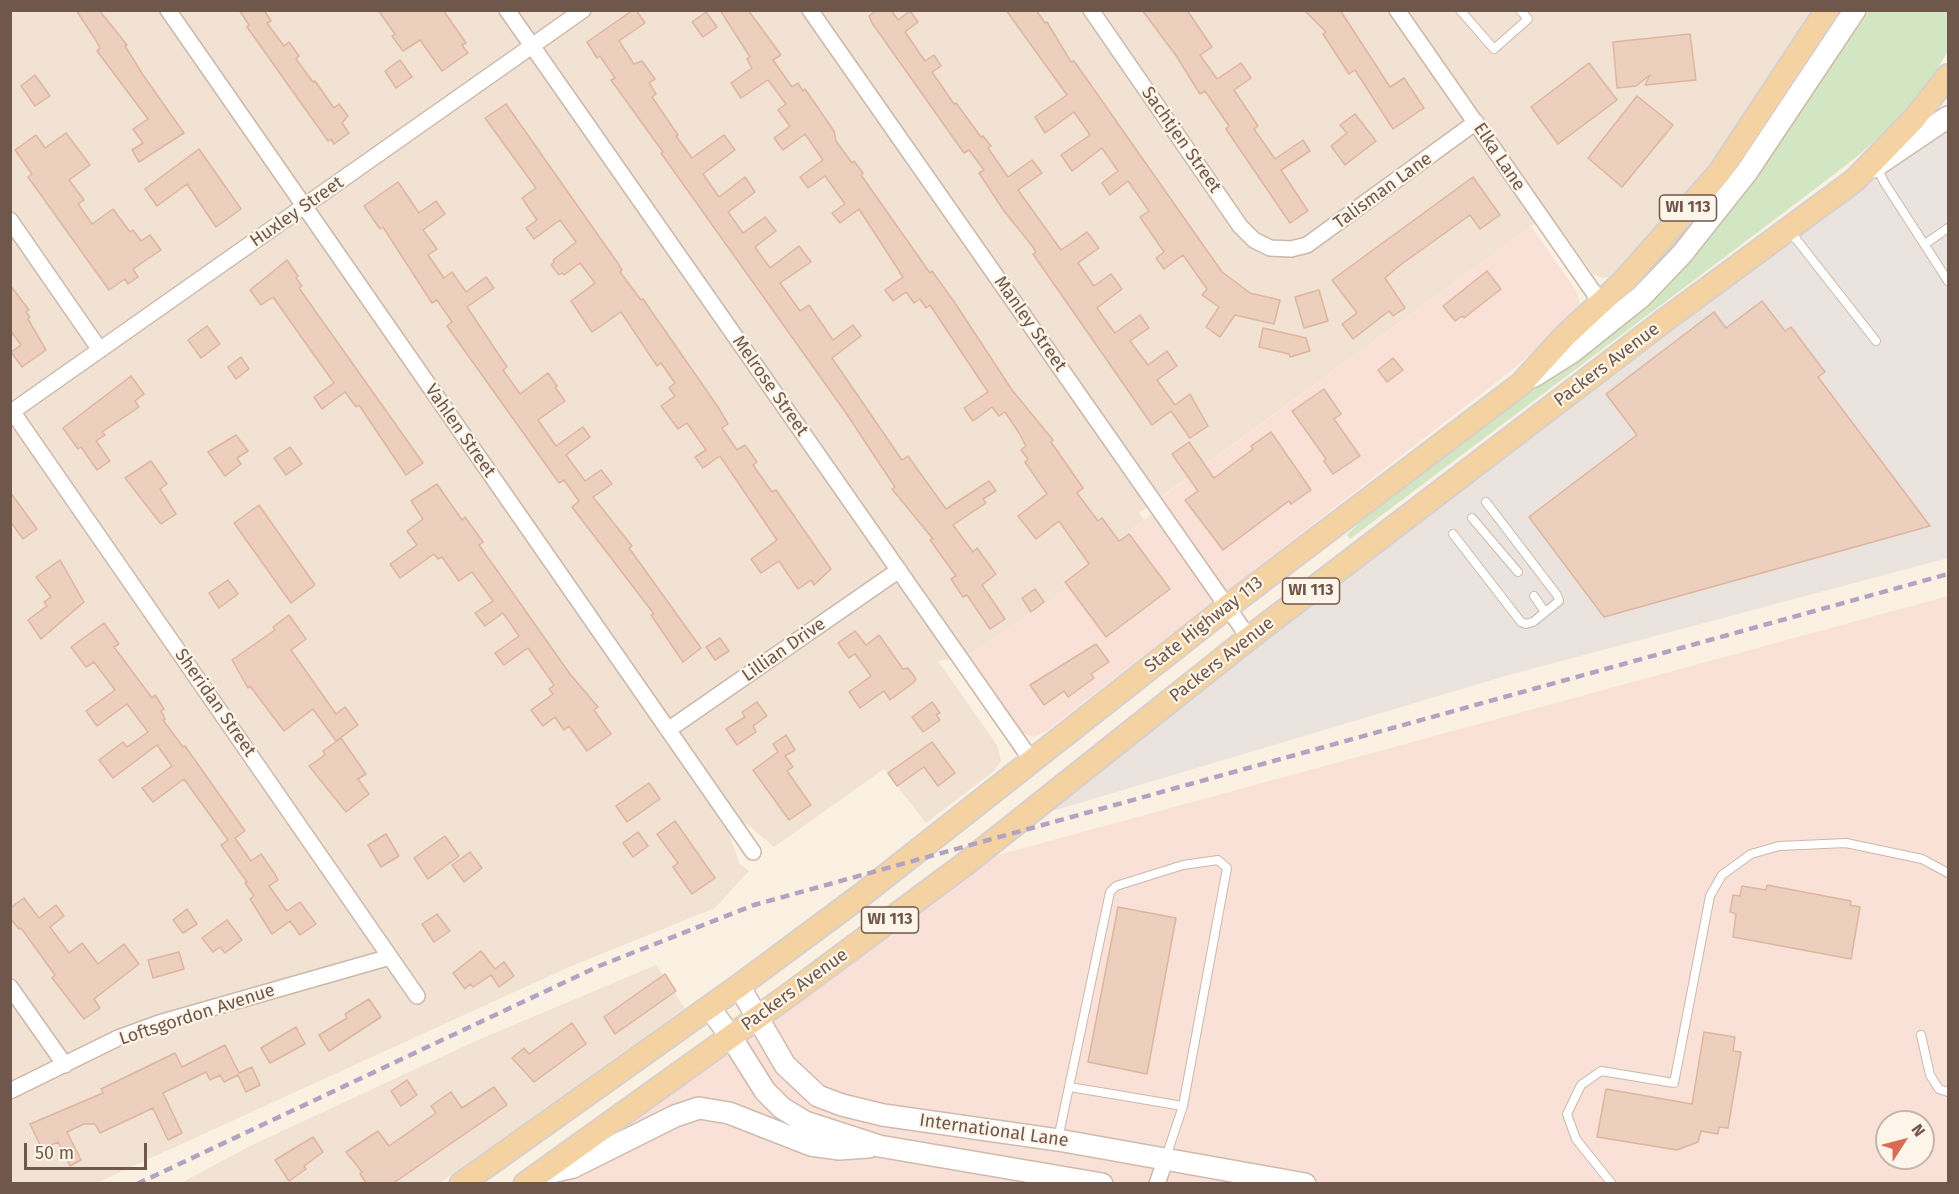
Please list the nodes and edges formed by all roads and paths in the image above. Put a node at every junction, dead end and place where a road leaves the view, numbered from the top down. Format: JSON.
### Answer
{"nodes":[{"id":1,"x":168,"y":10,"type":"edge"},
{"id":2,"x":507,"y":10,"type":"edge"},
{"id":3,"x":584,"y":10,"type":"edge"},
{"id":4,"x":810,"y":10,"type":"edge"},
{"id":5,"x":1091,"y":10,"type":"edge"},
{"id":6,"x":1397,"y":10,"type":"edge"},
{"id":7,"x":1460,"y":10,"type":"edge"},
{"id":8,"x":1520,"y":10,"type":"edge"},
{"id":9,"x":1827,"y":10,"type":"edge"},
{"id":10,"x":1855,"y":10,"type":"edge"},
{"id":11,"x":533,"y":47,"type":"junction"},
{"id":12,"x":1948,"y":76,"type":"edge"},
{"id":13,"x":1948,"y":117,"type":"edge"},
{"id":14,"x":1476,"y":122,"type":"junction"},
{"id":15,"x":1877,"y":166,"type":"junction"},
{"id":16,"x":1855,"y":180,"type":"junction"},
{"id":17,"x":305,"y":207,"type":"junction"},
{"id":18,"x":10,"y":220,"type":"edge"},
{"id":19,"x":1948,"y":228,"type":"edge"},
{"id":20,"x":1788,"y":229,"type":"junction"},
{"id":21,"x":1925,"y":244,"type":"junction"},
{"id":22,"x":1285,"y":249,"type":"joint"},
{"id":23,"x":1948,"y":281,"type":"edge"},
{"id":24,"x":1601,"y":303,"type":"junction"},
{"id":25,"x":1876,"y":341,"type":"dead end"},
{"id":26,"x":100,"y":350,"type":"junction"},
{"id":27,"x":1521,"y":384,"type":"junction"},
{"id":28,"x":11,"y":412,"type":"edge"},
{"id":29,"x":1486,"y":502,"type":"dead end"},
{"id":30,"x":1473,"y":518,"type":"dead end"},
{"id":31,"x":1453,"y":534,"type":"dead end"},
{"id":32,"x":899,"y":570,"type":"junction"},
{"id":33,"x":1518,"y":573,"type":"dead end"},
{"id":34,"x":1534,"y":596,"type":"dead end"},
{"id":35,"x":1227,"y":607,"type":"junction"},
{"id":36,"x":1545,"y":612,"type":"junction"},
{"id":37,"x":1249,"y":638,"type":"junction"},
{"id":38,"x":668,"y":730,"type":"junction"},
{"id":39,"x":1032,"y":761,"type":"junction"},
{"id":40,"x":753,"y":852,"type":"dead end"},
{"id":41,"x":1948,"y":873,"type":"edge"},
{"id":42,"x":390,"y":957,"type":"junction"},
{"id":43,"x":739,"y":986,"type":"junction"},
{"id":44,"x":10,"y":987,"type":"edge"},
{"id":45,"x":417,"y":996,"type":"dead end"},
{"id":46,"x":709,"y":1007,"type":"junction"},
{"id":47,"x":758,"y":1017,"type":"junction"},
{"id":48,"x":1922,"y":1035,"type":"dead end"},
{"id":49,"x":731,"y":1037,"type":"junction"},
{"id":50,"x":65,"y":1065,"type":"junction"},
{"id":51,"x":1070,"y":1087,"type":"junction"},
{"id":52,"x":10,"y":1091,"type":"edge"},
{"id":53,"x":1948,"y":1092,"type":"edge"},
{"id":54,"x":1183,"y":1106,"type":"junction"},
{"id":55,"x":1058,"y":1140,"type":"junction"},
{"id":56,"x":879,"y":1146,"type":"junction"},
{"id":57,"x":1166,"y":1158,"type":"junction"},
{"id":58,"x":530,"y":1180,"type":"edge"},
{"id":59,"x":461,"y":1184,"type":"edge"},
{"id":60,"x":1102,"y":1184,"type":"edge"},
{"id":61,"x":1157,"y":1184,"type":"edge"},
{"id":62,"x":1305,"y":1184,"type":"edge"},
{"id":63,"x":1612,"y":1184,"type":"edge"}],
"edges":[{"from":1,"to":17,"type":"street","name":"Vahlen Street"},
{"from":2,"to":11,"type":"street","name":"Melrose Street"},
{"from":3,"to":11,"type":"street","name":"Huxley Street"},
{"from":4,"to":35,"type":"street","name":"Manley Street"},
{"from":5,"to":22,"type":"street","name":"Sachtjen Street"},
{"from":6,"to":14,"type":"street","name":"Elka Lane"},
{"from":7,"to":8,"type":"lane"},
{"from":9,"to":24,"type":"main road","number":"WI 113"},
{"from":10,"to":27,"type":"main road","name":"Packers Avenue"},
{"from":11,"to":17,"type":"street","name":"Huxley Street"},
{"from":11,"to":32,"type":"street","name":"Melrose Street"},
{"from":12,"to":16,"type":"main road","number":"WI 113"},
{"from":13,"to":15,"type":"main road","name":"Packers Avenue"},
{"from":14,"to":22,"type":"street","name":"Talisman Lane"},
{"from":14,"to":24,"type":"street","name":"Elka Lane"},
{"from":15,"to":16,"type":"main road","name":"Packers Avenue"},
{"from":15,"to":21,"type":"lane"},
{"from":16,"to":20,"type":"main road","name":"Packers Avenue","number":"WI 113"},
{"from":17,"to":26,"type":"street","name":"Huxley Street"},
{"from":17,"to":38,"type":"street","name":"Vahlen Street"},
{"from":18,"to":26,"type":"street"},
{"from":19,"to":21,"type":"lane"},
{"from":20,"to":25,"type":"lane"},
{"from":20,"to":37,"type":"main road","name":"Packers Avenue","number":"WI 113"},
{"from":21,"to":23,"type":"lane"},
{"from":24,"to":27,"type":"main road","number":"WI 113"},
{"from":26,"to":28,"type":"street","name":"Huxley Street"},
{"from":27,"to":35,"type":"main road","name":"State Highway 113","number":"WI 113"},
{"from":28,"to":42,"type":"street","name":"Sheridan Street"},
{"from":29,"to":36,"type":"lane"},
{"from":30,"to":33,"type":"lane"},
{"from":31,"to":36,"type":"lane"},
{"from":32,"to":38,"type":"street","name":"Lillian Drive"},
{"from":32,"to":39,"type":"street","name":"Melrose Street"},
{"from":34,"to":36,"type":"lane"},
{"from":35,"to":37,"type":"street","name":"Manley Street"},
{"from":35,"to":39,"type":"main road","name":"State Highway 113","number":"WI 113"},
{"from":37,"to":47,"type":"main road","name":"Packers Avenue","number":"WI 113"},
{"from":38,"to":40,"type":"street","name":"Vahlen Street"},
{"from":39,"to":43,"type":"main road","name":"Packers Avenue","number":"WI 113"},
{"from":41,"to":63,"type":"lane"},
{"from":42,"to":45,"type":"street","name":"Sheridan Street"},
{"from":42,"to":50,"type":"street","name":"Loftsgordon Avenue"},
{"from":43,"to":46,"type":"main road","name":"Packers Avenue","number":"WI 113"},
{"from":43,"to":47,"type":"main road","name":"International Lane"},
{"from":44,"to":50,"type":"street"},
{"from":46,"to":49,"type":"main road","name":"International Lane"},
{"from":46,"to":59,"type":"main road","name":"Packers Avenue","number":"WI 113"},
{"from":47,"to":49,"type":"main road","name":"Packers Avenue","number":"WI 113"},
{"from":47,"to":55,"type":"main road","name":"International Lane"},
{"from":48,"to":53,"type":"lane"},
{"from":49,"to":56,"type":"main road","name":"International Lane"},
{"from":49,"to":58,"type":"main road","name":"Packers Avenue","number":"WI 113"},
{"from":50,"to":52,"type":"street","name":"Loftsgordon Avenue"},
{"from":51,"to":54,"type":"lane"},
{"from":51,"to":54,"type":"lane"},
{"from":51,"to":55,"type":"lane"},
{"from":54,"to":57,"type":"lane"},
{"from":55,"to":57,"type":"main road","name":"International Lane"},
{"from":56,"to":58,"type":"main road"},
{"from":56,"to":60,"type":"main road","name":"International Lane"},
{"from":57,"to":61,"type":"street"},
{"from":57,"to":62,"type":"main road","name":"International Lane"}]}
